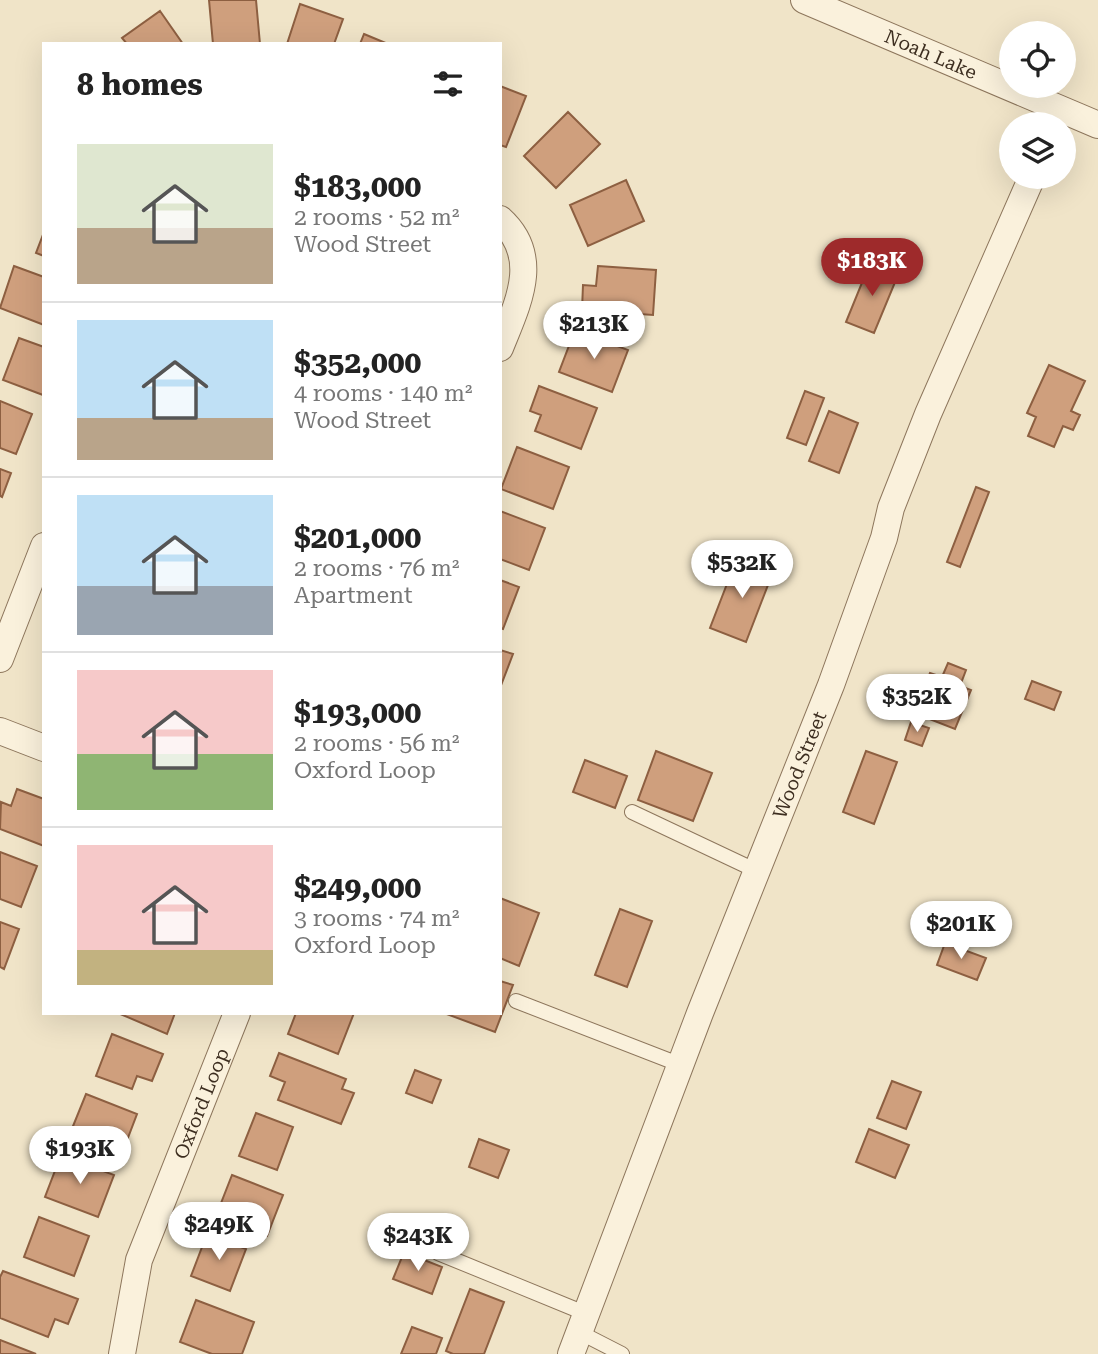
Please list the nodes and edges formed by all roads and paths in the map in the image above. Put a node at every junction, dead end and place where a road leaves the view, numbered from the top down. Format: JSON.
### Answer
{"nodes":[{"id":1,"x":804,"y":0,"type":"edge"},
{"id":2,"x":1047,"y":112,"type":"edge"},
{"id":3,"x":1076,"y":121,"type":"edge"},
{"id":4,"x":1098,"y":125,"type":"edge"},
{"id":5,"x":1027,"y":189,"type":"edge"},
{"id":6,"x":502,"y":221,"type":"edge"},
{"id":7,"x":502,"y":343,"type":"edge"},
{"id":8,"x":42,"y":551,"type":"edge"},
{"id":9,"x":0,"y":659,"type":"edge"},
{"id":10,"x":0,"y":731,"type":"edge"},
{"id":11,"x":42,"y":747,"type":"edge"},
{"id":12,"x":632,"y":812,"type":"dead end"},
{"id":13,"x":757,"y":871,"type":"junction"},
{"id":14,"x":516,"y":1001,"type":"dead end"},
{"id":15,"x":236,"y":1015,"type":"edge"},
{"id":16,"x":681,"y":1065,"type":"junction"},
{"id":17,"x":438,"y":1253,"type":"dead end"},
{"id":18,"x":579,"y":1334,"type":"edge"},
{"id":19,"x":121,"y":1354,"type":"edge"},
{"id":20,"x":622,"y":1354,"type":"edge"}],
"edges":[{"from":1,"to":2,"type":"street","name":"Noah Lake"},
{"from":3,"to":4,"type":"street","name":"Noah Lake"},
{"from":5,"to":13,"type":"street","name":"Wood Street"},
{"from":6,"to":7,"type":"street"},
{"from":8,"to":9,"type":"street"},
{"from":10,"to":11,"type":"street"},
{"from":12,"to":13,"type":"lane"},
{"from":13,"to":16,"type":"street","name":"Wood Street"},
{"from":14,"to":16,"type":"lane"},
{"from":15,"to":19,"type":"street","name":"Oxford Loop"},
{"from":16,"to":18,"type":"street","name":"Wood Street"},
{"from":17,"to":18,"type":"lane"},
{"from":18,"to":20,"type":"lane"}]}
